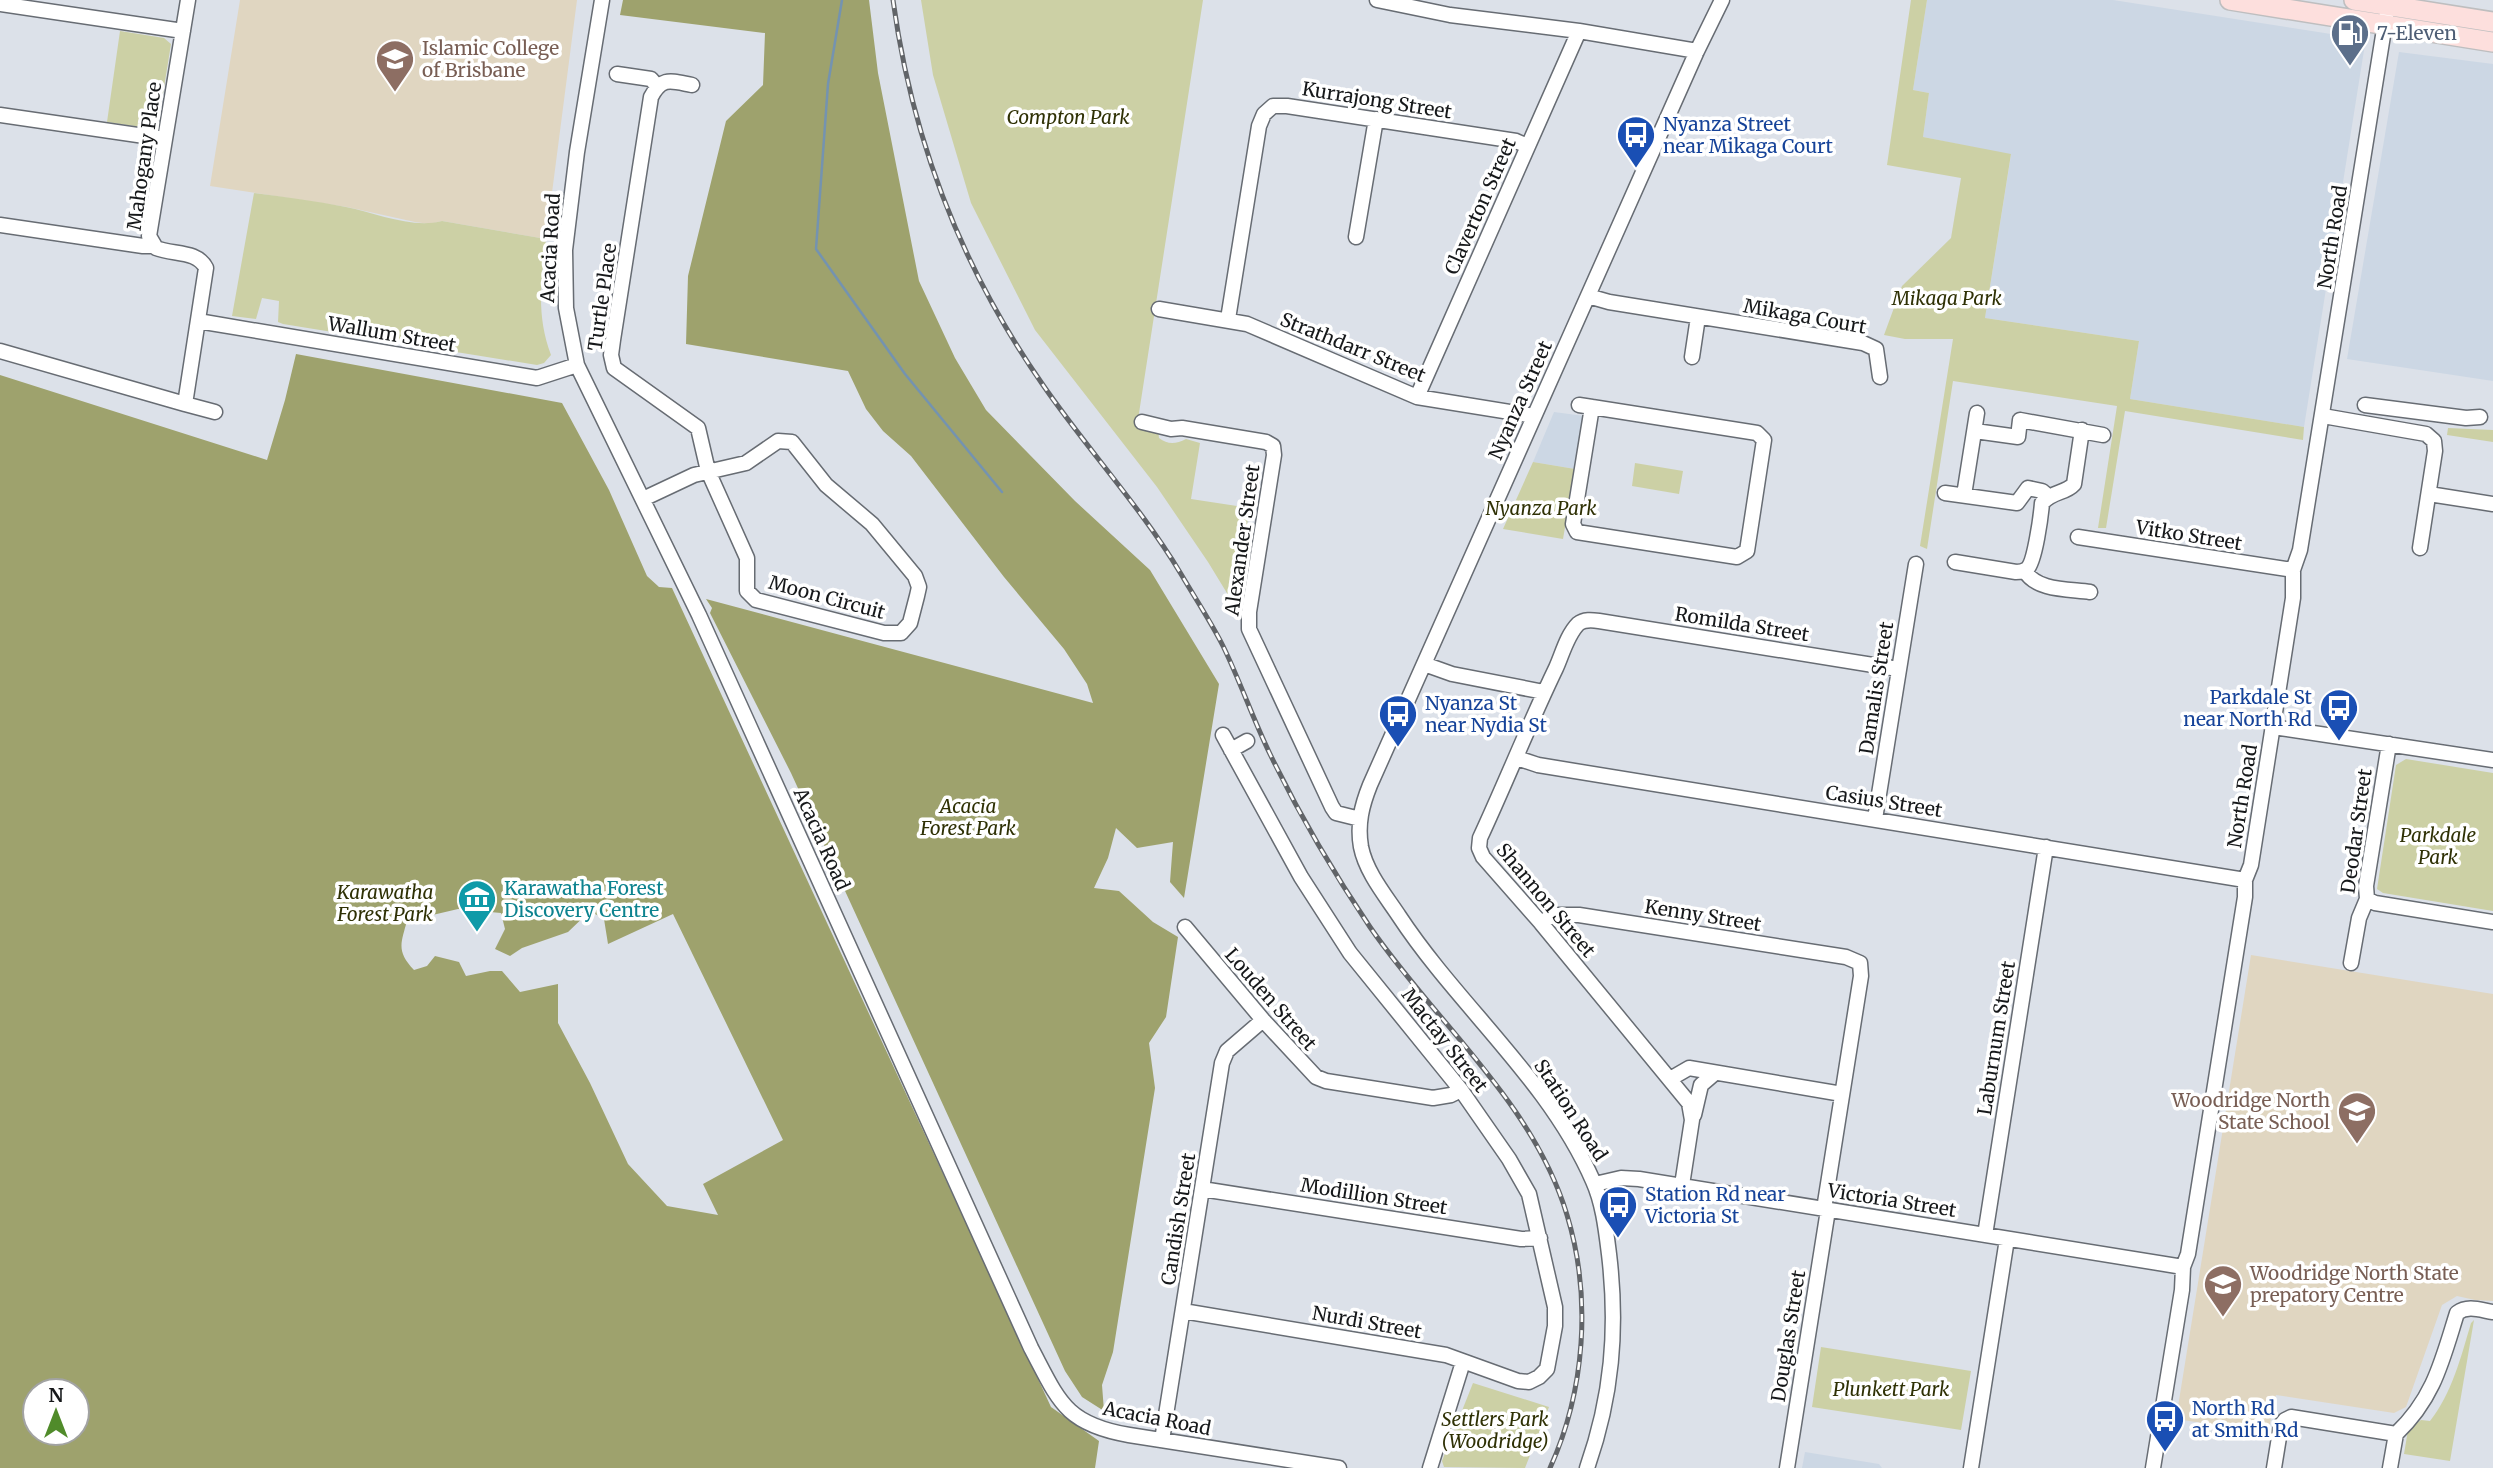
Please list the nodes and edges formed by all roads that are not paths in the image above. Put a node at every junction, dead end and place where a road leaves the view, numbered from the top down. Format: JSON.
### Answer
{"nodes":[{"id":1,"x":188,"y":0,"type":"edge"},
{"id":2,"x":602,"y":0,"type":"edge"},
{"id":3,"x":1377,"y":0,"type":"edge"},
{"id":4,"x":1722,"y":0,"type":"edge"},
{"id":5,"x":2230,"y":0,"type":"edge"},
{"id":6,"x":2354,"y":0,"type":"edge"},
{"id":7,"x":0,"y":4,"type":"edge"},
{"id":8,"x":2386,"y":15,"type":"junction"},
{"id":9,"x":2493,"y":22,"type":"edge"},
{"id":10,"x":183,"y":31,"type":"junction"},
{"id":11,"x":1579,"y":31,"type":"junction"},
{"id":12,"x":2493,"y":42,"type":"edge"},
{"id":13,"x":1697,"y":51,"type":"junction"},
{"id":14,"x":617,"y":74,"type":"dead end"},
{"id":15,"x":692,"y":85,"type":"dead end"},
{"id":16,"x":657,"y":86,"type":"junction"},
{"id":17,"x":0,"y":115,"type":"edge"},
{"id":18,"x":1376,"y":120,"type":"junction"},
{"id":19,"x":165,"y":139,"type":"junction"},
{"id":20,"x":1527,"y":146,"type":"junction"},
{"id":21,"x":0,"y":225,"type":"edge"},
{"id":22,"x":1356,"y":237,"type":"dead end"},
{"id":23,"x":153,"y":246,"type":"junction"},
{"id":24,"x":1588,"y":296,"type":"junction"},
{"id":25,"x":1159,"y":309,"type":"dead end"},
{"id":26,"x":1698,"y":317,"type":"junction"},
{"id":27,"x":1228,"y":319,"type":"junction"},
{"id":28,"x":198,"y":321,"type":"junction"},
{"id":29,"x":0,"y":351,"type":"edge"},
{"id":30,"x":1692,"y":357,"type":"dead end"},
{"id":31,"x":578,"y":365,"type":"junction"},
{"id":32,"x":1880,"y":377,"type":"dead end"},
{"id":33,"x":1418,"y":397,"type":"junction"},
{"id":34,"x":185,"y":404,"type":"junction"},
{"id":35,"x":2365,"y":405,"type":"dead end"},
{"id":36,"x":1586,"y":406,"type":"joint"},
{"id":37,"x":215,"y":412,"type":"dead end"},
{"id":38,"x":1977,"y":413,"type":"dead end"},
{"id":39,"x":1534,"y":416,"type":"junction"},
{"id":40,"x":2323,"y":416,"type":"junction"},
{"id":41,"x":2480,"y":417,"type":"dead end"},
{"id":42,"x":1142,"y":422,"type":"dead end"},
{"id":43,"x":2082,"y":430,"type":"junction"},
{"id":44,"x":1975,"y":431,"type":"junction"},
{"id":45,"x":2103,"y":435,"type":"dead end"},
{"id":46,"x":708,"y":471,"type":"junction"},
{"id":47,"x":1945,"y":492,"type":"dead end"},
{"id":48,"x":2429,"y":494,"type":"junction"},
{"id":49,"x":1964,"y":495,"type":"junction"},
{"id":50,"x":2048,"y":496,"type":"junction"},
{"id":51,"x":643,"y":499,"type":"junction"},
{"id":52,"x":2493,"y":504,"type":"edge"},
{"id":53,"x":2078,"y":537,"type":"dead end"},
{"id":54,"x":2420,"y":548,"type":"dead end"},
{"id":55,"x":1955,"y":562,"type":"dead end"},
{"id":56,"x":1916,"y":564,"type":"dead end"},
{"id":57,"x":2293,"y":570,"type":"junction"},
{"id":58,"x":2025,"y":571,"type":"junction"},
{"id":59,"x":2090,"y":592,"type":"dead end"},
{"id":60,"x":1579,"y":623,"type":"joint"},
{"id":61,"x":1424,"y":664,"type":"junction"},
{"id":62,"x":1898,"y":669,"type":"junction"},
{"id":63,"x":1545,"y":692,"type":"junction"},
{"id":64,"x":2273,"y":727,"type":"junction"},
{"id":65,"x":1223,"y":735,"type":"dead end"},
{"id":66,"x":1247,"y":741,"type":"dead end"},
{"id":67,"x":2389,"y":744,"type":"junction"},
{"id":68,"x":1230,"y":750,"type":"junction"},
{"id":69,"x":1517,"y":758,"type":"junction"},
{"id":70,"x":2493,"y":760,"type":"edge"},
{"id":71,"x":1360,"y":819,"type":"junction"},
{"id":72,"x":1875,"y":819,"type":"junction"},
{"id":73,"x":2046,"y":847,"type":"junction"},
{"id":74,"x":2245,"y":880,"type":"junction"},
{"id":75,"x":2367,"y":899,"type":"junction"},
{"id":76,"x":2493,"y":922,"type":"edge"},
{"id":77,"x":1541,"y":923,"type":"junction"},
{"id":78,"x":1185,"y":927,"type":"dead end"},
{"id":79,"x":1860,"y":963,"type":"joint"},
{"id":80,"x":2351,"y":964,"type":"dead end"},
{"id":81,"x":1263,"y":1020,"type":"junction"},
{"id":82,"x":1653,"y":1058,"type":"junction"},
{"id":83,"x":1690,"y":1069,"type":"junction"},
{"id":84,"x":1713,"y":1073,"type":"junction"},
{"id":85,"x":1673,"y":1083,"type":"junction"},
{"id":86,"x":1461,"y":1090,"type":"junction"},
{"id":87,"x":1842,"y":1094,"type":"junction"},
{"id":88,"x":1692,"y":1120,"type":"junction"},
{"id":89,"x":1595,"y":1184,"type":"junction"},
{"id":90,"x":1682,"y":1185,"type":"junction"},
{"id":91,"x":1202,"y":1189,"type":"junction"},
{"id":92,"x":1826,"y":1209,"type":"junction"},
{"id":93,"x":1985,"y":1235,"type":"junction"},
{"id":94,"x":1540,"y":1238,"type":"junction"},
{"id":95,"x":2007,"y":1239,"type":"junction"},
{"id":96,"x":2183,"y":1267,"type":"junction"},
{"id":97,"x":1183,"y":1311,"type":"junction"},
{"id":98,"x":2493,"y":1312,"type":"edge"},
{"id":99,"x":1463,"y":1362,"type":"junction"},
{"id":100,"x":1539,"y":1377,"type":"joint"},
{"id":101,"x":2396,"y":1434,"type":"junction"},
{"id":102,"x":1162,"y":1440,"type":"junction"},
{"id":103,"x":1339,"y":1468,"type":"edge"},
{"id":104,"x":1430,"y":1468,"type":"edge"},
{"id":105,"x":1587,"y":1468,"type":"edge"},
{"id":106,"x":1787,"y":1468,"type":"edge"},
{"id":107,"x":1971,"y":1468,"type":"edge"},
{"id":108,"x":2153,"y":1468,"type":"edge"},
{"id":109,"x":2274,"y":1468,"type":"edge"},
{"id":110,"x":2390,"y":1468,"type":"edge"}],
"edges":[{"from":1,"to":10,"type":"street","name":"Mahogany Place"},
{"from":2,"to":31,"type":"street","name":"Acacia Road"},
{"from":3,"to":11,"type":"street"},
{"from":4,"to":13,"type":"street","name":"Nyanza Street"},
{"from":5,"to":8,"type":"main road"},
{"from":6,"to":8,"type":"main road"},
{"from":7,"to":10,"type":"street"},
{"from":8,"to":9,"type":"main road"},
{"from":8,"to":12,"type":"main road"},
{"from":8,"to":40,"type":"street","name":"North Road"},
{"from":10,"to":19,"type":"street","name":"Mahogany Place"},
{"from":11,"to":13,"type":"street"},
{"from":11,"to":20,"type":"street","name":"Claverton Street"},
{"from":13,"to":24,"type":"street","name":"Nyanza Street"},
{"from":14,"to":16,"type":"street"},
{"from":15,"to":16,"type":"street"},
{"from":16,"to":46,"type":"street","name":"Turtle Place"},
{"from":17,"to":19,"type":"street"},
{"from":18,"to":20,"type":"street","name":"Kurrajong Street"},
{"from":18,"to":22,"type":"street"},
{"from":18,"to":27,"type":"street","name":"Kurrajong Street"},
{"from":19,"to":23,"type":"street","name":"Mahogany Place"},
{"from":20,"to":33,"type":"street","name":"Claverton Street"},
{"from":21,"to":23,"type":"street"},
{"from":23,"to":28,"type":"street","name":"Mahogany Place"},
{"from":24,"to":26,"type":"street","name":"Mikaga Court"},
{"from":24,"to":39,"type":"street","name":"Nyanza Street"},
{"from":25,"to":27,"type":"street","name":"Strathdarr Street"},
{"from":26,"to":30,"type":"street"},
{"from":26,"to":32,"type":"street","name":"Mikaga Court"},
{"from":27,"to":33,"type":"street","name":"Strathdarr Street"},
{"from":28,"to":31,"type":"street","name":"Wallum Street"},
{"from":28,"to":34,"type":"street","name":"Mahogany Place"},
{"from":29,"to":34,"type":"street"},
{"from":31,"to":51,"type":"street","name":"Acacia Road"},
{"from":33,"to":39,"type":"street","name":"Strathdarr Street"},
{"from":34,"to":37,"type":"street"},
{"from":35,"to":41,"type":"street"},
{"from":36,"to":36,"type":"street"},
{"from":38,"to":44,"type":"street"},
{"from":39,"to":61,"type":"street","name":"Nyanza Street"},
{"from":40,"to":48,"type":"street"},
{"from":40,"to":57,"type":"street","name":"North Road"},
{"from":42,"to":71,"type":"street","name":"Alexander Street"},
{"from":43,"to":44,"type":"street"},
{"from":43,"to":45,"type":"street"},
{"from":43,"to":50,"type":"street"},
{"from":44,"to":49,"type":"street"},
{"from":46,"to":46,"type":"street","name":"Moon Circuit"},
{"from":46,"to":51,"type":"street","name":"Moon Circuit"},
{"from":47,"to":49,"type":"street"},
{"from":48,"to":52,"type":"street"},
{"from":48,"to":54,"type":"street"},
{"from":49,"to":50,"type":"street"},
{"from":50,"to":58,"type":"street"},
{"from":51,"to":102,"type":"street","name":"Acacia Road"},
{"from":53,"to":57,"type":"street","name":"Vitko Street"},
{"from":55,"to":58,"type":"street"},
{"from":56,"to":62,"type":"street","name":"Damalis Street"},
{"from":57,"to":64,"type":"street","name":"North Road"},
{"from":58,"to":59,"type":"street"},
{"from":60,"to":62,"type":"street","name":"Romilda Street"},
{"from":60,"to":63,"type":"street","name":"Shannon Street"},
{"from":61,"to":63,"type":"street"},
{"from":61,"to":71,"type":"street","name":"Nyanza Street"},
{"from":62,"to":72,"type":"street","name":"Damalis Street"},
{"from":63,"to":69,"type":"street","name":"Shannon Street"},
{"from":64,"to":67,"type":"street"},
{"from":64,"to":74,"type":"street","name":"North Road"},
{"from":65,"to":68,"type":"street","name":"Mactay Street"},
{"from":66,"to":68,"type":"street"},
{"from":67,"to":70,"type":"street"},
{"from":67,"to":75,"type":"street","name":"Deodar Street"},
{"from":68,"to":86,"type":"street","name":"Mactay Street"},
{"from":69,"to":72,"type":"street","name":"Casius Street"},
{"from":69,"to":77,"type":"street","name":"Shannon Street"},
{"from":71,"to":89,"type":"street","name":"Station Road"},
{"from":72,"to":73,"type":"street","name":"Casius Street"},
{"from":73,"to":74,"type":"street","name":"Casius Street"},
{"from":73,"to":93,"type":"street","name":"Laburnum Street"},
{"from":74,"to":96,"type":"street","name":"North Road"},
{"from":75,"to":76,"type":"street"},
{"from":75,"to":80,"type":"street","name":"Deodar Street"},
{"from":77,"to":79,"type":"street","name":"Kenny Street"},
{"from":77,"to":82,"type":"street","name":"Shannon Street"},
{"from":78,"to":81,"type":"street","name":"Louden Street"},
{"from":79,"to":87,"type":"street","name":"Douglas Street"},
{"from":81,"to":86,"type":"street","name":"Louden Street"},
{"from":81,"to":91,"type":"street","name":"Candish Street"},
{"from":82,"to":83,"type":"street"},
{"from":82,"to":85,"type":"street","name":"Shannon Street"},
{"from":83,"to":84,"type":"street"},
{"from":83,"to":85,"type":"street"},
{"from":84,"to":85,"type":"street"},
{"from":84,"to":87,"type":"street"},
{"from":84,"to":88,"type":"street"},
{"from":85,"to":88,"type":"street","name":"Shannon Street"},
{"from":86,"to":94,"type":"street","name":"Mactay Street"},
{"from":87,"to":92,"type":"street","name":"Douglas Street"},
{"from":88,"to":90,"type":"street"},
{"from":89,"to":90,"type":"street","name":"Victoria Street"},
{"from":89,"to":105,"type":"street","name":"Station Road"},
{"from":90,"to":92,"type":"street","name":"Victoria Street"},
{"from":91,"to":94,"type":"street","name":"Modillion Street"},
{"from":91,"to":97,"type":"street","name":"Candish Street"},
{"from":92,"to":93,"type":"street","name":"Victoria Street"},
{"from":92,"to":106,"type":"street","name":"Douglas Street"},
{"from":93,"to":95,"type":"street","name":"Victoria Street"},
{"from":94,"to":100,"type":"street","name":"Mactay Street"},
{"from":95,"to":96,"type":"street","name":"Victoria Street"},
{"from":95,"to":107,"type":"street"},
{"from":96,"to":108,"type":"street","name":"North Road"},
{"from":97,"to":99,"type":"street","name":"Nurdi Street"},
{"from":97,"to":102,"type":"street","name":"Candish Street"},
{"from":98,"to":101,"type":"street"},
{"from":99,"to":100,"type":"street","name":"Nurdi Street"},
{"from":99,"to":104,"type":"street"},
{"from":101,"to":109,"type":"street"},
{"from":101,"to":110,"type":"street"},
{"from":102,"to":103,"type":"street","name":"Acacia Road"}]}
